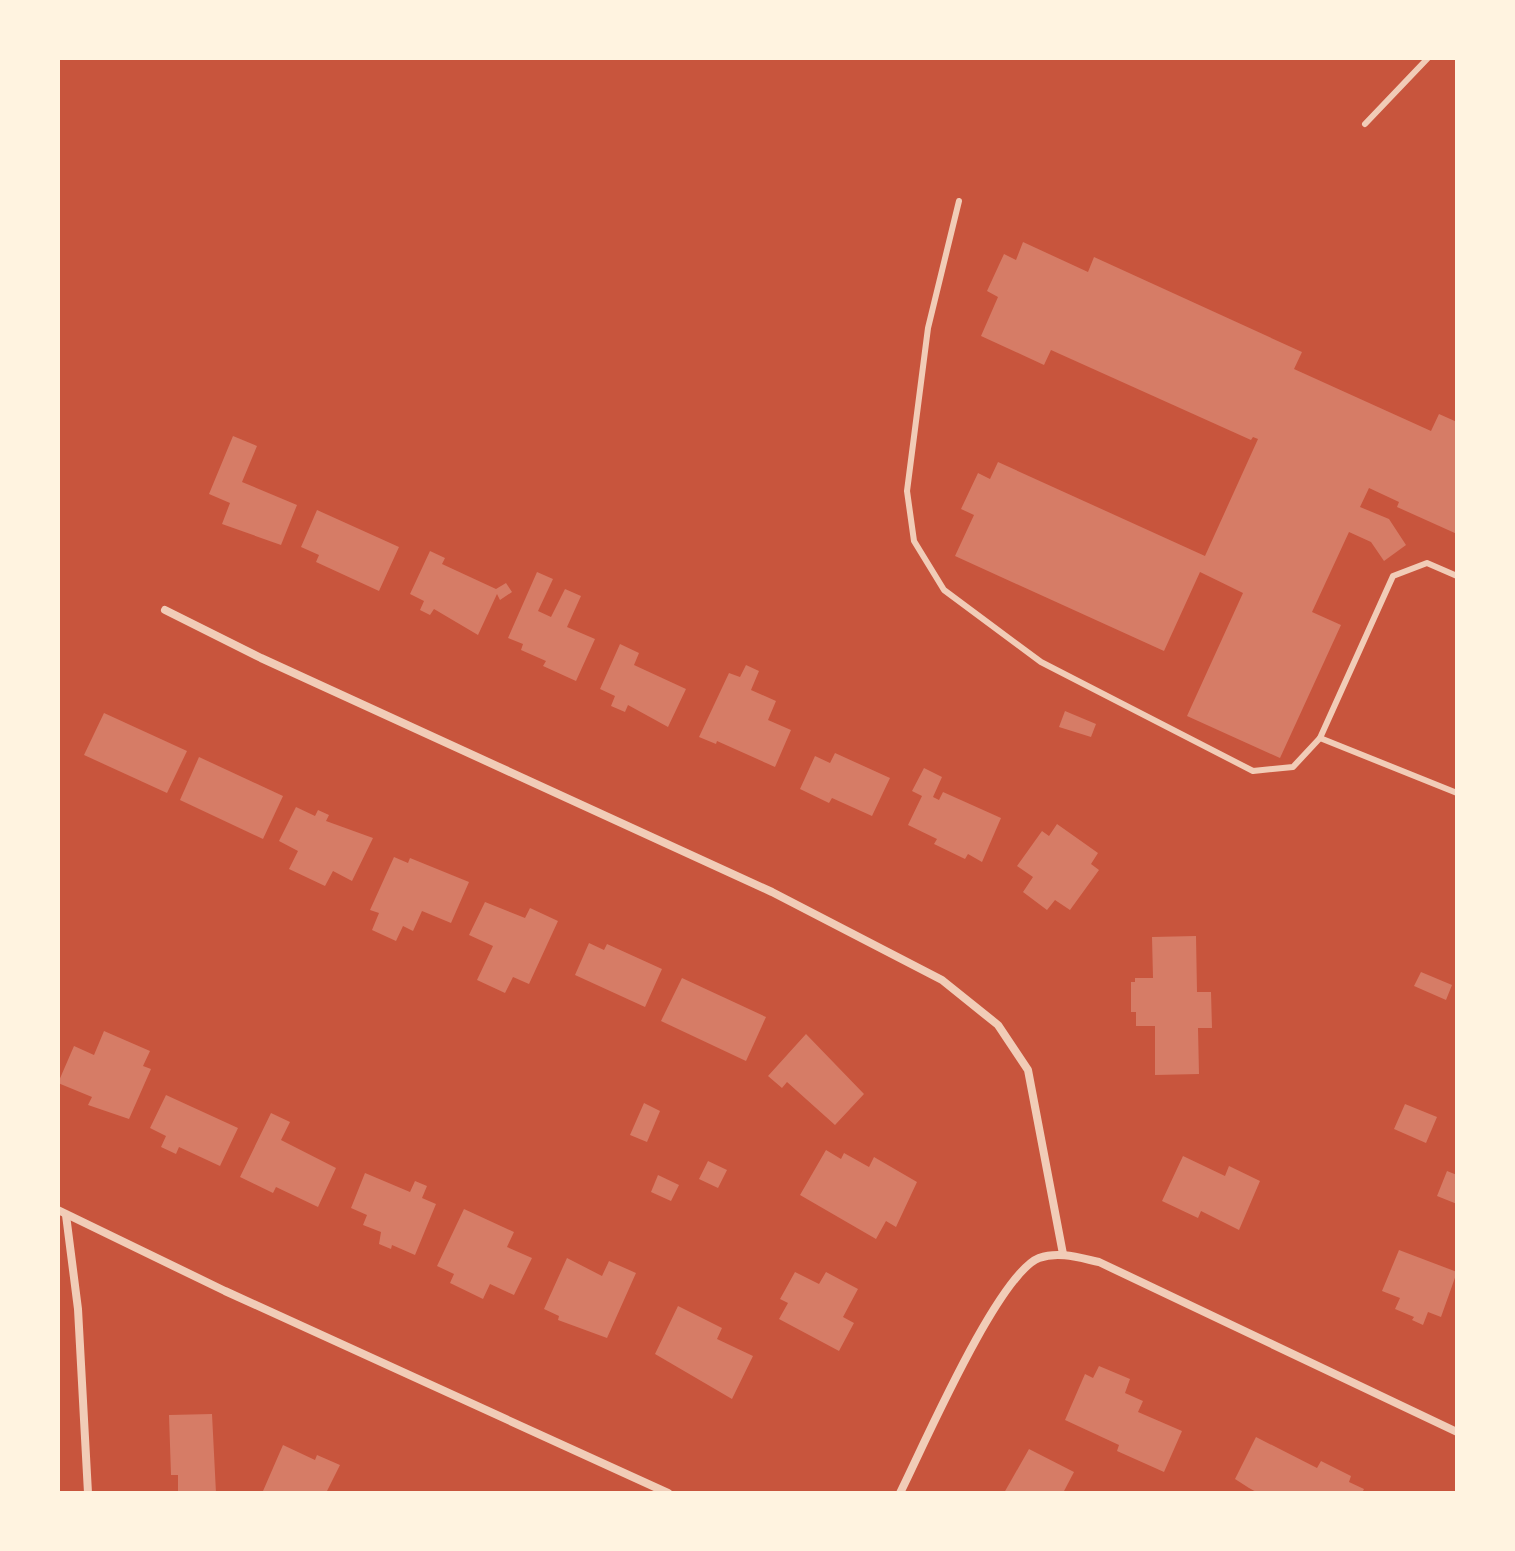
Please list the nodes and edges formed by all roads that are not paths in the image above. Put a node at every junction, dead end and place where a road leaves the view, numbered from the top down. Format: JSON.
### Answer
{"nodes":[{"id":1,"x":1428,"y":58,"type":"edge"},
{"id":2,"x":1365,"y":124,"type":"dead end"},
{"id":3,"x":959,"y":201,"type":"dead end"},
{"id":4,"x":1457,"y":576,"type":"edge"},
{"id":5,"x":165,"y":610,"type":"dead end"},
{"id":6,"x":1320,"y":738,"type":"junction"},
{"id":7,"x":1457,"y":793,"type":"edge"},
{"id":8,"x":62,"y":1213,"type":"edge"},
{"id":9,"x":1063,"y":1254,"type":"junction"},
{"id":10,"x":1457,"y":1432,"type":"edge"},
{"id":11,"x":88,"y":1493,"type":"edge"},
{"id":12,"x":668,"y":1493,"type":"edge"},
{"id":13,"x":900,"y":1493,"type":"edge"}],
"edges":[{"from":1,"to":2,"type":"lane"},
{"from":3,"to":6,"type":"lane"},
{"from":4,"to":6,"type":"lane"},
{"from":5,"to":9,"type":"street"},
{"from":6,"to":7,"type":"lane"},
{"from":8,"to":11,"type":"street"},
{"from":8,"to":12,"type":"street"},
{"from":9,"to":10,"type":"street"},
{"from":9,"to":13,"type":"street"}]}
